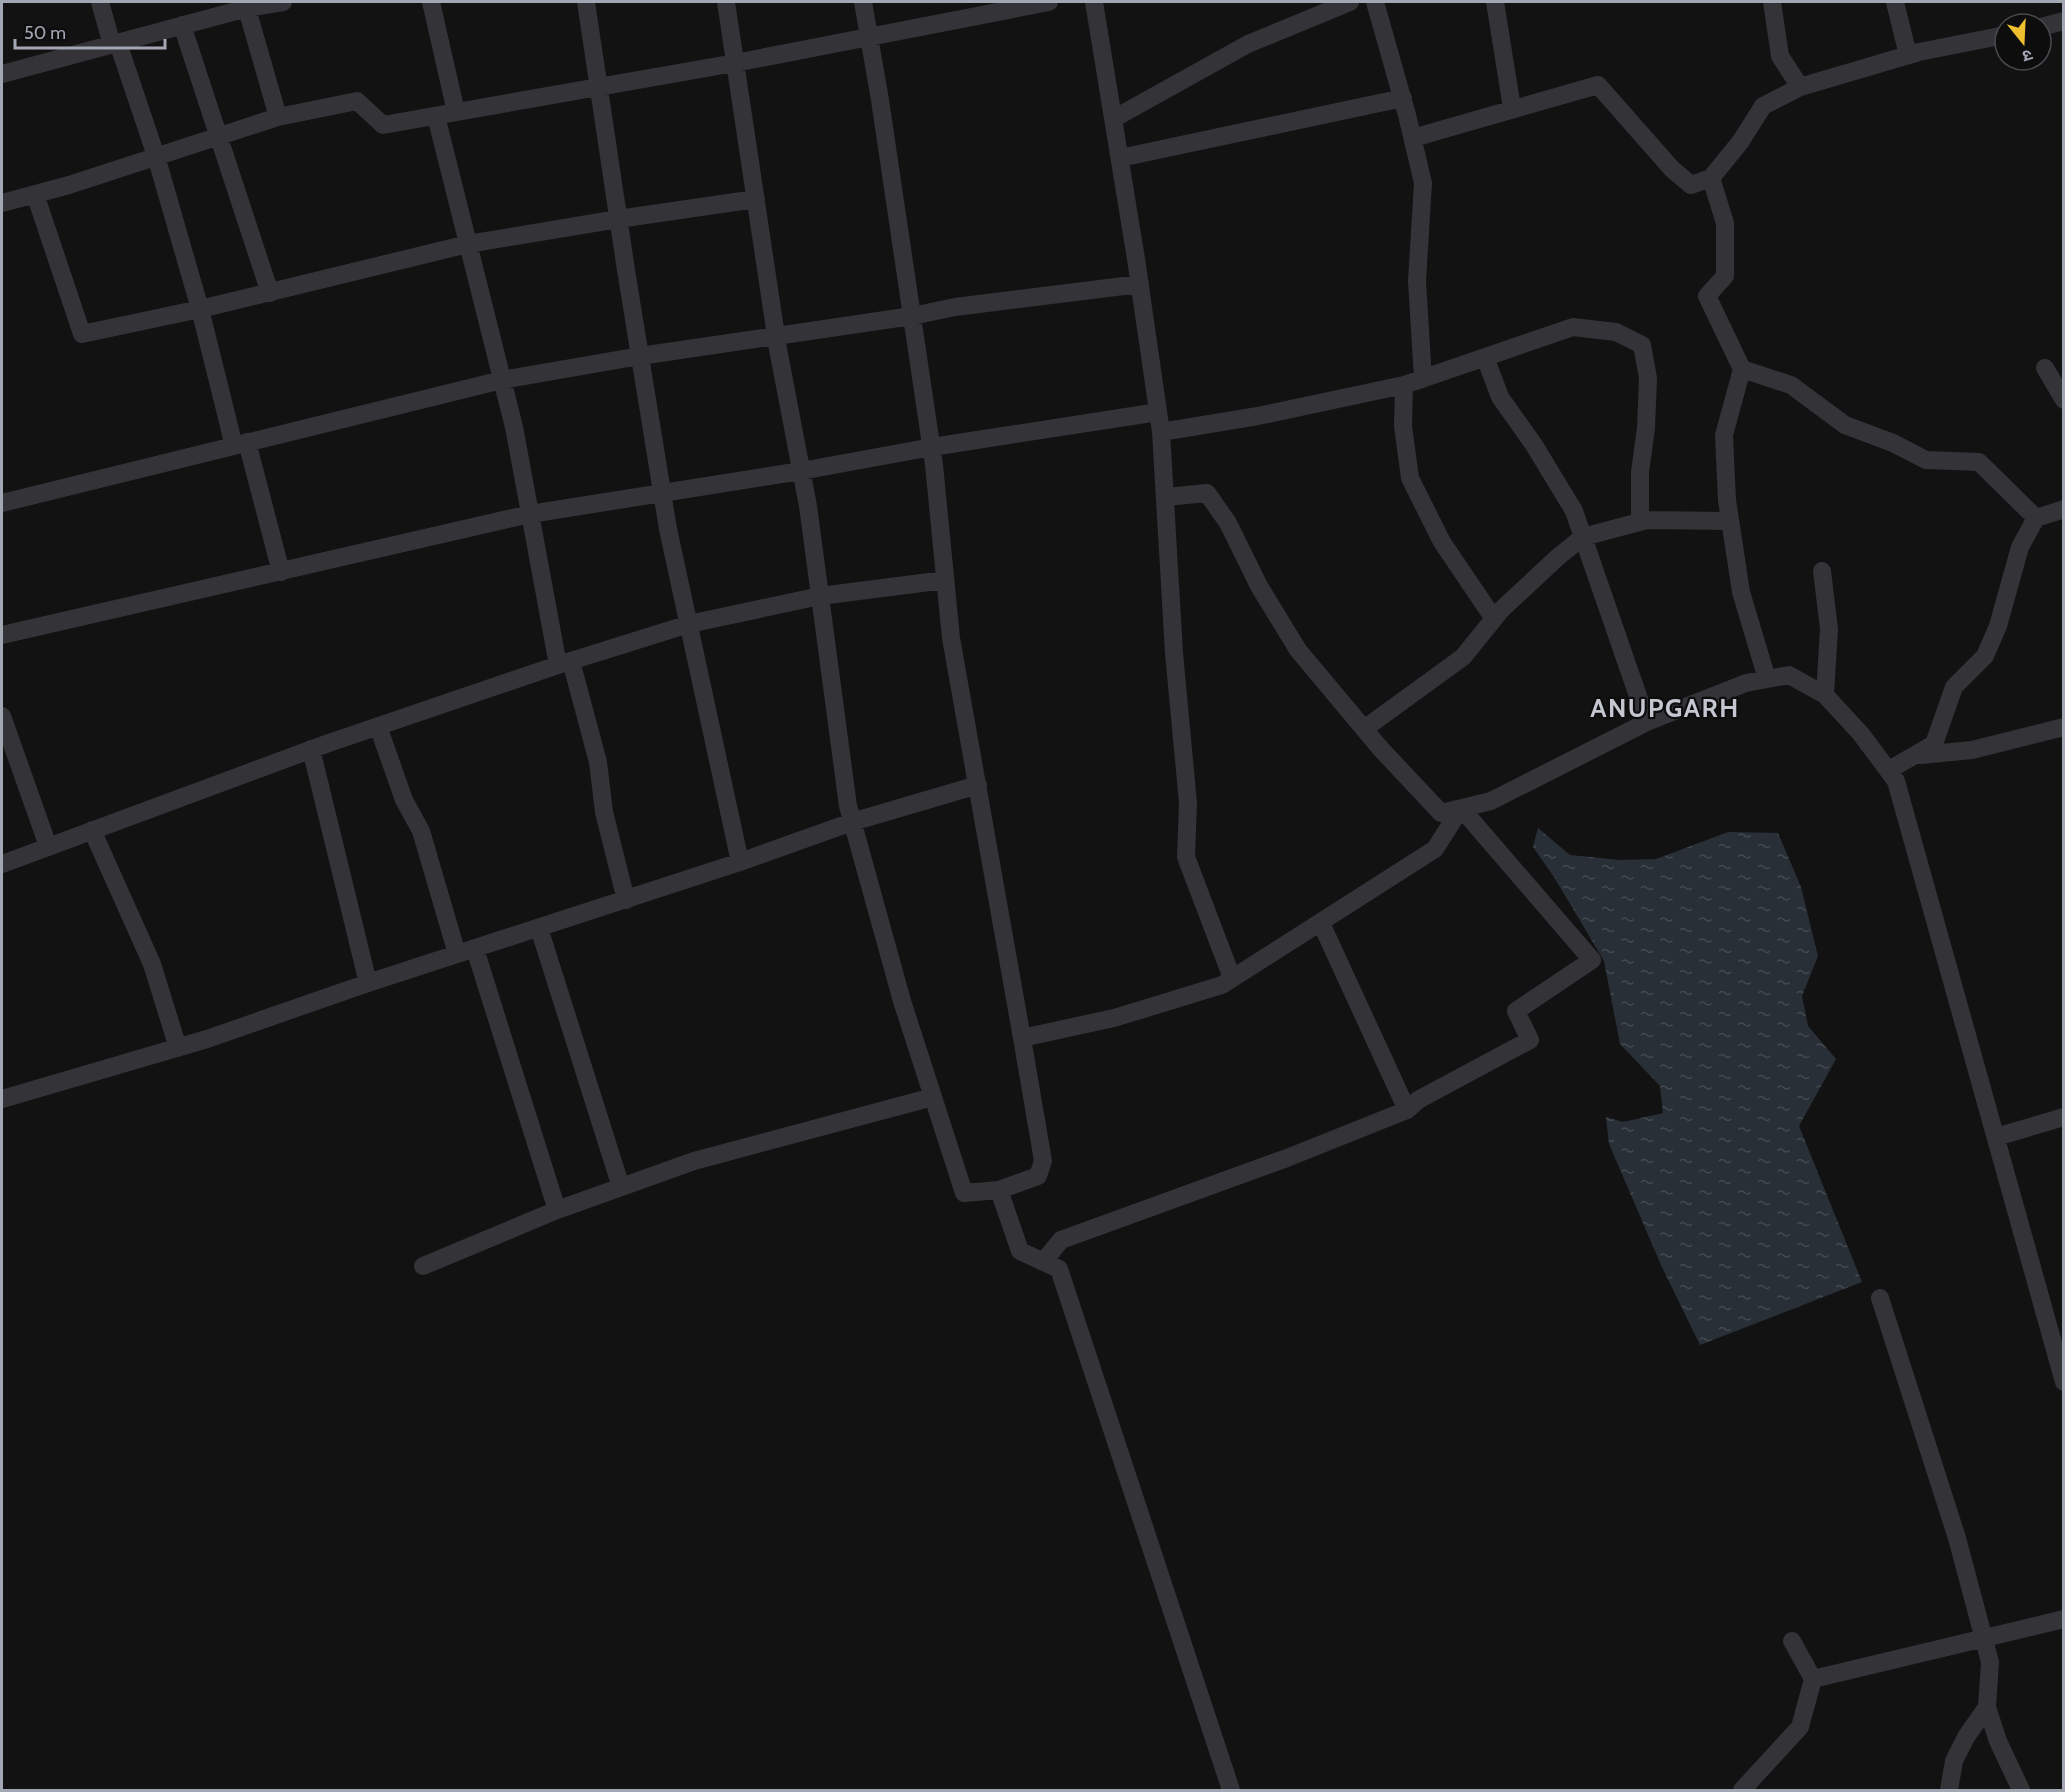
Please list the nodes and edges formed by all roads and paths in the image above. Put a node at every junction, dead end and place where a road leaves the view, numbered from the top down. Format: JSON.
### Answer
{"nodes":[{"id":1,"x":100,"y":2,"type":"edge"},
{"id":2,"x":283,"y":2,"type":"edge"},
{"id":3,"x":431,"y":2,"type":"edge"},
{"id":4,"x":586,"y":2,"type":"edge"},
{"id":5,"x":726,"y":2,"type":"edge"},
{"id":6,"x":863,"y":2,"type":"edge"},
{"id":7,"x":1049,"y":2,"type":"edge"},
{"id":8,"x":1094,"y":2,"type":"edge"},
{"id":9,"x":1350,"y":2,"type":"edge"},
{"id":10,"x":1375,"y":2,"type":"edge"},
{"id":11,"x":1495,"y":2,"type":"edge"},
{"id":12,"x":1772,"y":2,"type":"edge"},
{"id":13,"x":1895,"y":2,"type":"edge"},
{"id":14,"x":246,"y":5,"type":"edge"},
{"id":15,"x":182,"y":25,"type":"junction"},
{"id":16,"x":1993,"y":37,"type":"edge"},
{"id":17,"x":869,"y":38,"type":"junction"},
{"id":18,"x":115,"y":44,"type":"junction"},
{"id":19,"x":1908,"y":55,"type":"junction"},
{"id":20,"x":735,"y":63,"type":"junction"},
{"id":21,"x":2,"y":74,"type":"edge"},
{"id":22,"x":599,"y":87,"type":"junction"},
{"id":23,"x":1800,"y":87,"type":"junction"},
{"id":24,"x":1403,"y":98,"type":"junction"},
{"id":25,"x":1512,"y":108,"type":"junction"},
{"id":26,"x":456,"y":112,"type":"junction"},
{"id":27,"x":436,"y":116,"type":"junction"},
{"id":28,"x":278,"y":117,"type":"junction"},
{"id":29,"x":1113,"y":119,"type":"junction"},
{"id":30,"x":218,"y":136,"type":"junction"},
{"id":31,"x":1413,"y":138,"type":"junction"},
{"id":32,"x":156,"y":156,"type":"junction"},
{"id":33,"x":1120,"y":158,"type":"junction"},
{"id":34,"x":1711,"y":178,"type":"junction"},
{"id":35,"x":35,"y":194,"type":"junction"},
{"id":36,"x":756,"y":199,"type":"junction"},
{"id":37,"x":2,"y":203,"type":"edge"},
{"id":38,"x":618,"y":219,"type":"junction"},
{"id":39,"x":468,"y":244,"type":"junction"},
{"id":40,"x":1140,"y":284,"type":"junction"},
{"id":41,"x":270,"y":293,"type":"junction"},
{"id":42,"x":200,"y":309,"type":"junction"},
{"id":43,"x":912,"y":316,"type":"junction"},
{"id":44,"x":776,"y":334,"type":"junction"},
{"id":45,"x":640,"y":356,"type":"junction"},
{"id":46,"x":1485,"y":357,"type":"junction"},
{"id":47,"x":2045,"y":368,"type":"dead end"},
{"id":48,"x":1742,"y":369,"type":"junction"},
{"id":49,"x":1423,"y":379,"type":"junction"},
{"id":50,"x":502,"y":380,"type":"junction"},
{"id":51,"x":1404,"y":385,"type":"junction"},
{"id":52,"x":2064,"y":400,"type":"edge"},
{"id":53,"x":1158,"y":412,"type":"junction"},
{"id":54,"x":1161,"y":432,"type":"junction"},
{"id":55,"x":240,"y":444,"type":"junction"},
{"id":56,"x":932,"y":447,"type":"junction"},
{"id":57,"x":801,"y":471,"type":"junction"},
{"id":58,"x":663,"y":494,"type":"junction"},
{"id":59,"x":1166,"y":497,"type":"junction"},
{"id":60,"x":2,"y":503,"type":"edge"},
{"id":61,"x":2064,"y":509,"type":"edge"},
{"id":62,"x":530,"y":514,"type":"junction"},
{"id":63,"x":2036,"y":518,"type":"junction"},
{"id":64,"x":1730,"y":521,"type":"junction"},
{"id":65,"x":1640,"y":522,"type":"junction"},
{"id":66,"x":1583,"y":537,"type":"junction"},
{"id":67,"x":1822,"y":571,"type":"dead end"},
{"id":68,"x":281,"y":572,"type":"junction"},
{"id":69,"x":945,"y":580,"type":"junction"},
{"id":70,"x":820,"y":596,"type":"junction"},
{"id":71,"x":1494,"y":619,"type":"junction"},
{"id":72,"x":689,"y":624,"type":"junction"},
{"id":73,"x":2,"y":635,"type":"edge"},
{"id":74,"x":565,"y":663,"type":"junction"},
{"id":75,"x":1767,"y":679,"type":"junction"},
{"id":76,"x":1825,"y":695,"type":"junction"},
{"id":77,"x":2,"y":716,"type":"edge"},
{"id":78,"x":1647,"y":722,"type":"junction"},
{"id":79,"x":378,"y":726,"type":"junction"},
{"id":80,"x":2064,"y":727,"type":"edge"},
{"id":81,"x":1364,"y":729,"type":"junction"},
{"id":82,"x":311,"y":749,"type":"junction"},
{"id":83,"x":1916,"y":755,"type":"junction"},
{"id":84,"x":1889,"y":771,"type":"junction"},
{"id":85,"x":978,"y":785,"type":"junction"},
{"id":86,"x":1461,"y":808,"type":"junction"},
{"id":87,"x":852,"y":822,"type":"junction"},
{"id":88,"x":92,"y":830,"type":"junction"},
{"id":89,"x":48,"y":846,"type":"junction"},
{"id":90,"x":740,"y":862,"type":"junction"},
{"id":91,"x":2,"y":864,"type":"edge"},
{"id":92,"x":626,"y":900,"type":"junction"},
{"id":93,"x":1321,"y":923,"type":"junction"},
{"id":94,"x":539,"y":928,"type":"junction"},
{"id":95,"x":466,"y":952,"type":"junction"},
{"id":96,"x":1232,"y":978,"type":"junction"},
{"id":97,"x":368,"y":983,"type":"junction"},
{"id":98,"x":1022,"y":1038,"type":"junction"},
{"id":99,"x":178,"y":1048,"type":"junction"},
{"id":100,"x":933,"y":1098,"type":"junction"},
{"id":101,"x":2,"y":1099,"type":"edge"},
{"id":102,"x":1407,"y":1110,"type":"junction"},
{"id":103,"x":2064,"y":1117,"type":"edge"},
{"id":104,"x":1996,"y":1137,"type":"junction"},
{"id":105,"x":621,"y":1187,"type":"junction"},
{"id":106,"x":999,"y":1190,"type":"junction"},
{"id":107,"x":557,"y":1210,"type":"junction"},
{"id":108,"x":1043,"y":1262,"type":"junction"},
{"id":109,"x":423,"y":1266,"type":"dead end"},
{"id":110,"x":1880,"y":1298,"type":"dead end"},
{"id":111,"x":2064,"y":1382,"type":"edge"},
{"id":112,"x":2064,"y":1618,"type":"edge"},
{"id":113,"x":1984,"y":1638,"type":"junction"},
{"id":114,"x":1792,"y":1641,"type":"dead end"},
{"id":115,"x":1813,"y":1679,"type":"junction"},
{"id":116,"x":1987,"y":1707,"type":"junction"},
{"id":117,"x":1231,"y":1791,"type":"edge"},
{"id":118,"x":1742,"y":1791,"type":"edge"},
{"id":119,"x":1949,"y":1791,"type":"edge"},
{"id":120,"x":2021,"y":1791,"type":"edge"}],
"edges":[{"from":1,"to":18,"type":"street"},
{"from":2,"to":14,"type":"street"},
{"from":3,"to":26,"type":"street"},
{"from":4,"to":22,"type":"street"},
{"from":5,"to":20,"type":"street"},
{"from":6,"to":17,"type":"street"},
{"from":7,"to":17,"type":"street"},
{"from":8,"to":29,"type":"street"},
{"from":9,"to":29,"type":"street"},
{"from":10,"to":24,"type":"street"},
{"from":11,"to":25,"type":"street"},
{"from":12,"to":23,"type":"street"},
{"from":13,"to":19,"type":"street"},
{"from":14,"to":15,"type":"street"},
{"from":14,"to":28,"type":"street"},
{"from":15,"to":18,"type":"street"},
{"from":15,"to":30,"type":"street"},
{"from":16,"to":19,"type":"street"},
{"from":17,"to":20,"type":"street"},
{"from":17,"to":43,"type":"street"},
{"from":18,"to":21,"type":"street"},
{"from":18,"to":32,"type":"street"},
{"from":19,"to":23,"type":"street"},
{"from":20,"to":22,"type":"street"},
{"from":20,"to":36,"type":"street"},
{"from":22,"to":26,"type":"street"},
{"from":22,"to":38,"type":"street"},
{"from":23,"to":34,"type":"street"},
{"from":24,"to":31,"type":"street"},
{"from":24,"to":33,"type":"street"},
{"from":25,"to":31,"type":"street"},
{"from":25,"to":34,"type":"street"},
{"from":26,"to":27,"type":"street"},
{"from":27,"to":28,"type":"street"},
{"from":27,"to":39,"type":"street"},
{"from":28,"to":30,"type":"street"},
{"from":29,"to":33,"type":"street"},
{"from":30,"to":32,"type":"street"},
{"from":30,"to":41,"type":"street"},
{"from":31,"to":49,"type":"street"},
{"from":32,"to":35,"type":"street"},
{"from":32,"to":42,"type":"street"},
{"from":33,"to":40,"type":"street"},
{"from":34,"to":48,"type":"street"},
{"from":35,"to":37,"type":"street"},
{"from":35,"to":42,"type":"street"},
{"from":36,"to":38,"type":"street"},
{"from":36,"to":44,"type":"street"},
{"from":38,"to":39,"type":"street"},
{"from":38,"to":45,"type":"street"},
{"from":39,"to":41,"type":"street"},
{"from":39,"to":50,"type":"street"},
{"from":40,"to":43,"type":"street"},
{"from":40,"to":53,"type":"street"},
{"from":41,"to":42,"type":"street"},
{"from":42,"to":55,"type":"street"},
{"from":43,"to":44,"type":"street"},
{"from":43,"to":56,"type":"street"},
{"from":44,"to":45,"type":"street"},
{"from":44,"to":57,"type":"street"},
{"from":45,"to":50,"type":"street"},
{"from":45,"to":58,"type":"street"},
{"from":46,"to":49,"type":"street"},
{"from":46,"to":65,"type":"street"},
{"from":46,"to":66,"type":"street"},
{"from":47,"to":52,"type":"street"},
{"from":48,"to":63,"type":"street"},
{"from":48,"to":64,"type":"street"},
{"from":49,"to":51,"type":"street"},
{"from":50,"to":55,"type":"street"},
{"from":50,"to":62,"type":"street"},
{"from":51,"to":54,"type":"street"},
{"from":51,"to":71,"type":"street"},
{"from":53,"to":54,"type":"street"},
{"from":53,"to":56,"type":"street"},
{"from":54,"to":59,"type":"street"},
{"from":55,"to":60,"type":"street"},
{"from":55,"to":68,"type":"street"},
{"from":56,"to":57,"type":"street"},
{"from":56,"to":69,"type":"street"},
{"from":57,"to":58,"type":"street"},
{"from":57,"to":70,"type":"street"},
{"from":58,"to":62,"type":"street"},
{"from":58,"to":72,"type":"street"},
{"from":59,"to":81,"type":"street"},
{"from":59,"to":96,"type":"street"},
{"from":61,"to":63,"type":"street"},
{"from":62,"to":68,"type":"street"},
{"from":62,"to":74,"type":"street"},
{"from":63,"to":83,"type":"street"},
{"from":64,"to":65,"type":"street"},
{"from":64,"to":75,"type":"street"},
{"from":65,"to":66,"type":"street"},
{"from":66,"to":71,"type":"street"},
{"from":66,"to":78,"type":"street"},
{"from":67,"to":76,"type":"street"},
{"from":68,"to":73,"type":"street"},
{"from":69,"to":70,"type":"street"},
{"from":69,"to":85,"type":"street"},
{"from":70,"to":72,"type":"street"},
{"from":70,"to":87,"type":"street"},
{"from":71,"to":81,"type":"street"},
{"from":72,"to":74,"type":"street"},
{"from":72,"to":90,"type":"street"},
{"from":74,"to":79,"type":"street"},
{"from":74,"to":92,"type":"street"},
{"from":75,"to":76,"type":"street"},
{"from":75,"to":78,"type":"street"},
{"from":76,"to":84,"type":"street"},
{"from":77,"to":89,"type":"street"},
{"from":78,"to":86,"type":"street"},
{"from":79,"to":82,"type":"street"},
{"from":79,"to":95,"type":"street"},
{"from":80,"to":83,"type":"street"},
{"from":81,"to":86,"type":"street"},
{"from":82,"to":88,"type":"street"},
{"from":82,"to":97,"type":"street"},
{"from":83,"to":84,"type":"street"},
{"from":84,"to":104,"type":"street"},
{"from":85,"to":87,"type":"street"},
{"from":85,"to":98,"type":"street"},
{"from":86,"to":93,"type":"street"},
{"from":86,"to":102,"type":"street"},
{"from":87,"to":90,"type":"street"},
{"from":87,"to":100,"type":"street"},
{"from":88,"to":89,"type":"street"},
{"from":88,"to":99,"type":"street"},
{"from":89,"to":91,"type":"street"},
{"from":90,"to":92,"type":"street"},
{"from":92,"to":94,"type":"street"},
{"from":93,"to":96,"type":"street"},
{"from":93,"to":102,"type":"street"},
{"from":94,"to":95,"type":"street"},
{"from":94,"to":105,"type":"street"},
{"from":95,"to":97,"type":"street"},
{"from":95,"to":107,"type":"street"},
{"from":96,"to":98,"type":"street"},
{"from":97,"to":99,"type":"street"},
{"from":98,"to":106,"type":"street"},
{"from":99,"to":101,"type":"street"},
{"from":100,"to":105,"type":"street"},
{"from":100,"to":106,"type":"street"},
{"from":102,"to":108,"type":"street"},
{"from":103,"to":104,"type":"street"},
{"from":104,"to":111,"type":"street"},
{"from":105,"to":107,"type":"street"},
{"from":106,"to":108,"type":"street"},
{"from":107,"to":109,"type":"street"},
{"from":108,"to":117,"type":"street"},
{"from":110,"to":113,"type":"street"},
{"from":112,"to":113,"type":"street"},
{"from":113,"to":115,"type":"street"},
{"from":113,"to":116,"type":"street"},
{"from":114,"to":115,"type":"street"},
{"from":115,"to":118,"type":"street"},
{"from":116,"to":119,"type":"street"},
{"from":116,"to":120,"type":"street"}]}
